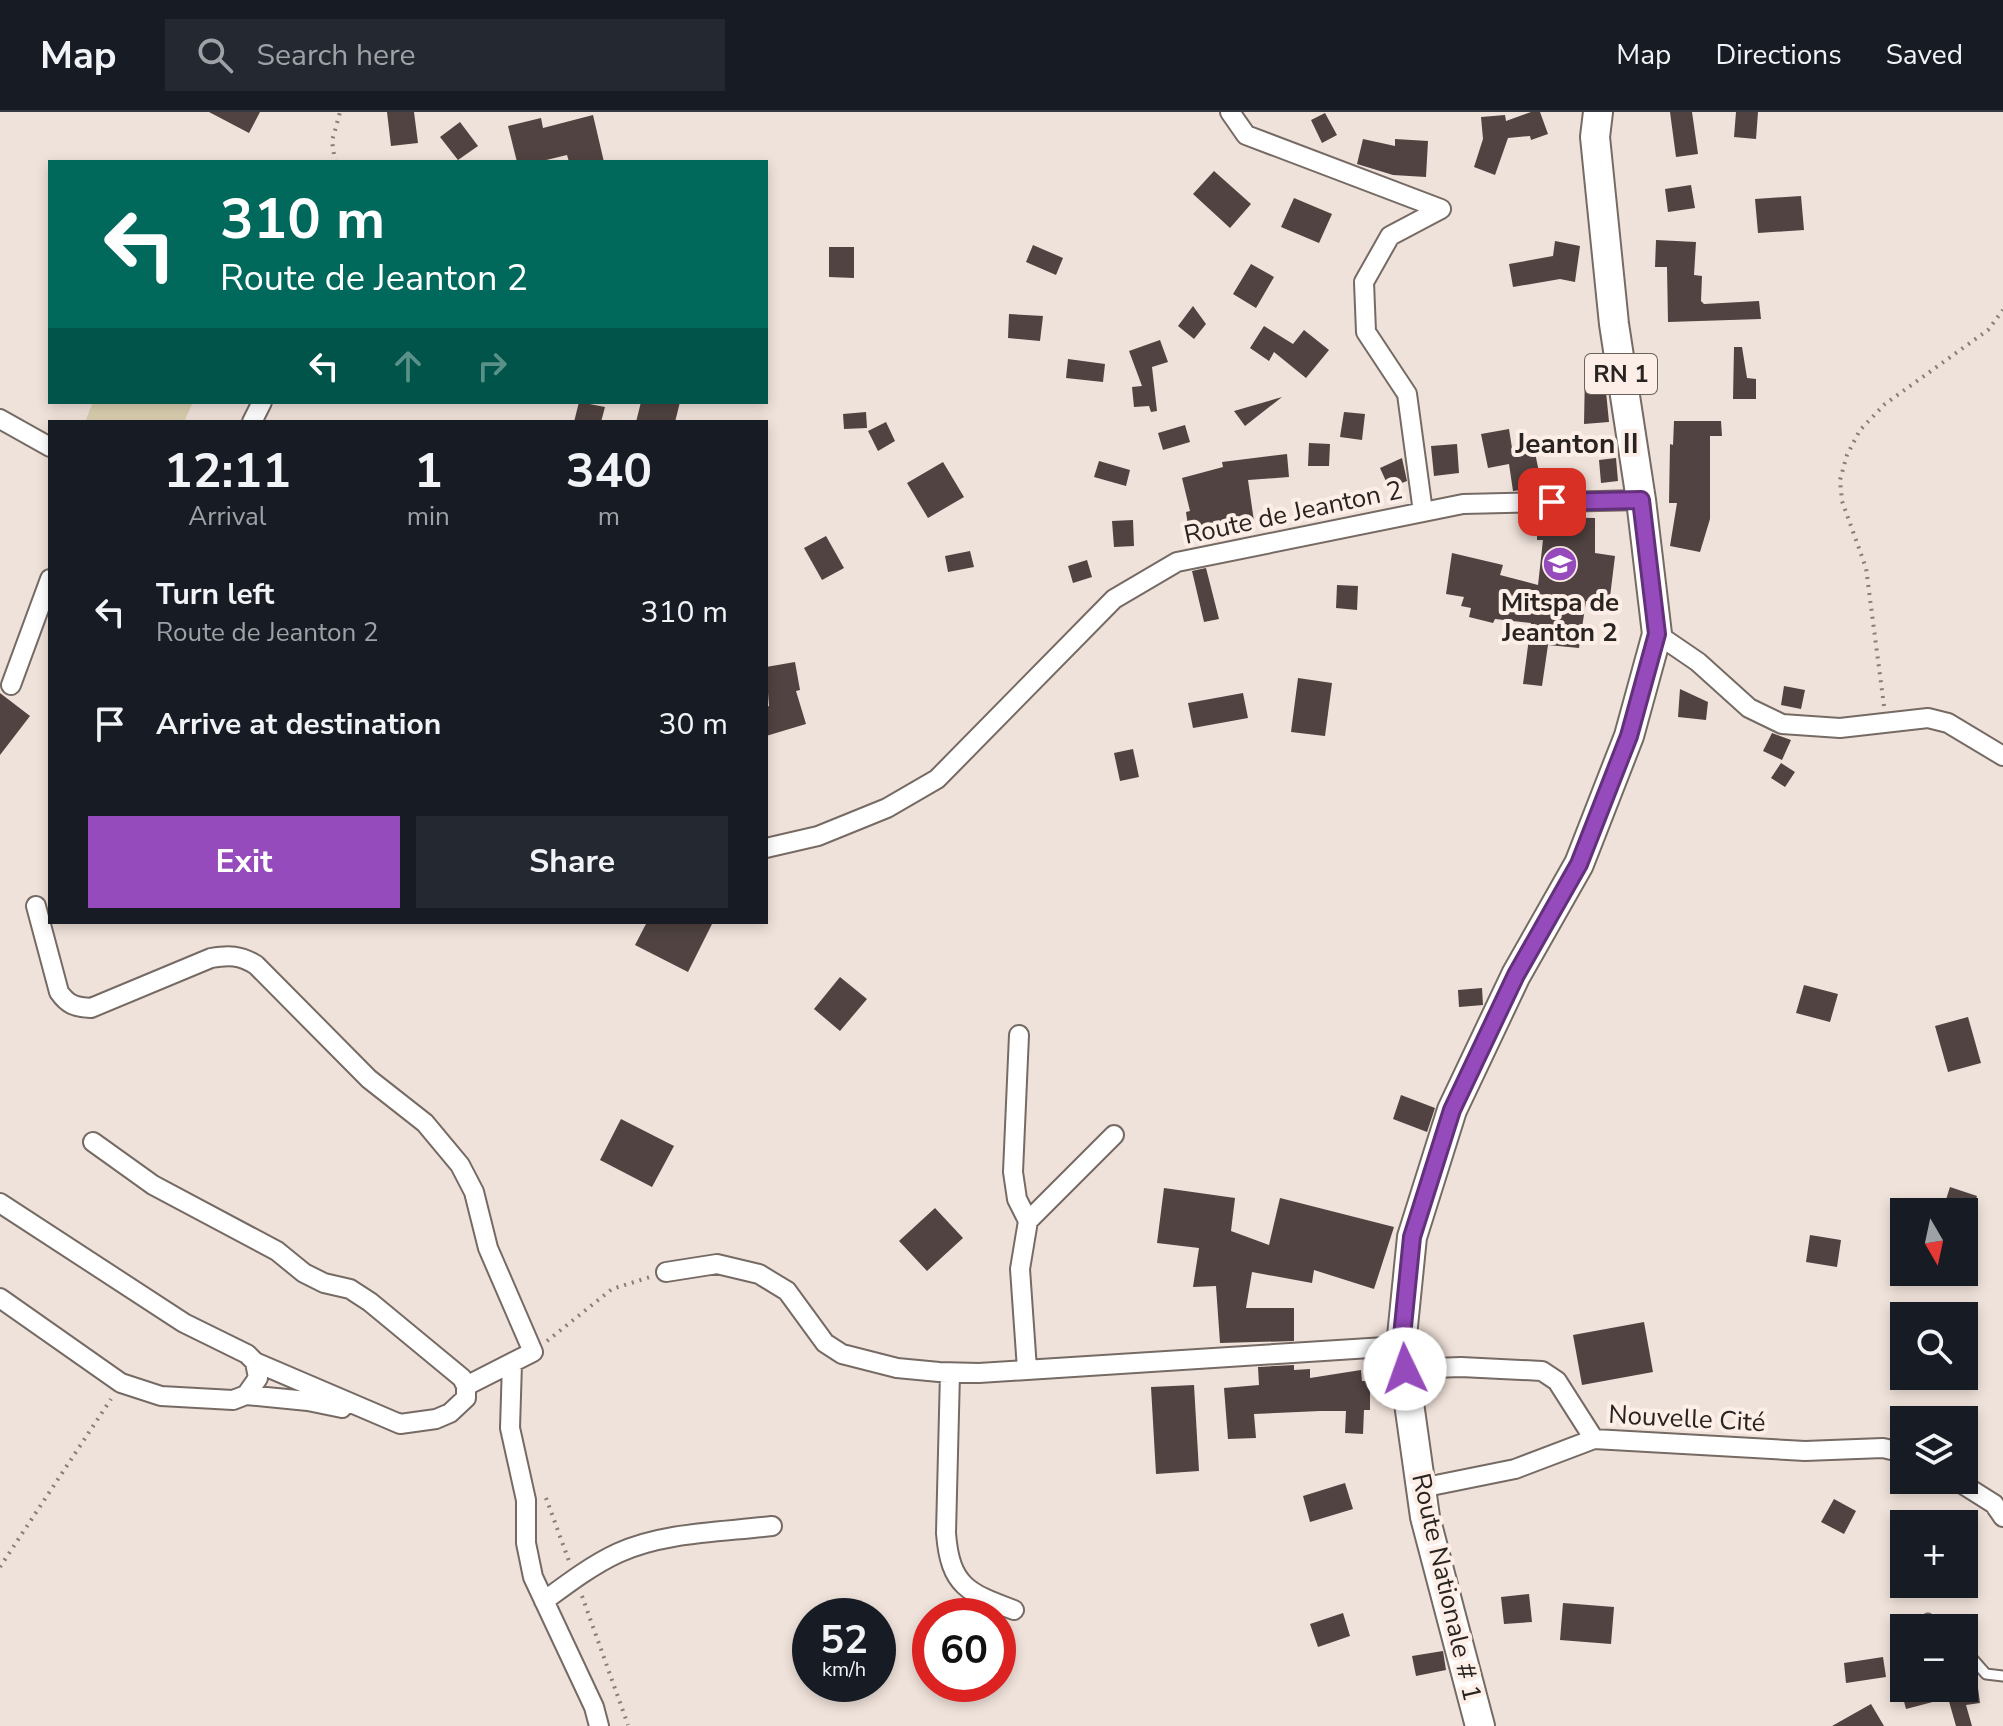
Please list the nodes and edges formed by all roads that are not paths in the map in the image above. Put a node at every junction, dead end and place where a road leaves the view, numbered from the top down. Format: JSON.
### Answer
{"nodes":[{"id":1,"x":1230,"y":112,"type":"edge"},
{"id":2,"x":1598,"y":112,"type":"edge"},
{"id":3,"x":0,"y":419,"type":"edge"},
{"id":4,"x":48,"y":446,"type":"edge"},
{"id":5,"x":1641,"y":500,"type":"junction"},
{"id":6,"x":1423,"y":512,"type":"junction"},
{"id":7,"x":48,"y":584,"type":"edge"},
{"id":8,"x":1657,"y":634,"type":"junction"},
{"id":9,"x":11,"y":685,"type":"dead end"},
{"id":10,"x":2003,"y":756,"type":"edge"},
{"id":11,"x":768,"y":848,"type":"edge"},
{"id":12,"x":36,"y":906,"type":"dead end"},
{"id":13,"x":1019,"y":1035,"type":"dead end"},
{"id":14,"x":1114,"y":1135,"type":"dead end"},
{"id":15,"x":93,"y":1142,"type":"dead end"},
{"id":16,"x":0,"y":1203,"type":"edge"},
{"id":17,"x":1028,"y":1221,"type":"junction"},
{"id":18,"x":666,"y":1272,"type":"road end"},
{"id":19,"x":0,"y":1298,"type":"edge"},
{"id":20,"x":1403,"y":1358,"type":"junction"},
{"id":21,"x":255,"y":1362,"type":"junction"},
{"id":22,"x":512,"y":1363,"type":"junction"},
{"id":23,"x":1027,"y":1369,"type":"junction"},
{"id":24,"x":950,"y":1373,"type":"junction"},
{"id":25,"x":466,"y":1386,"type":"junction"},
{"id":26,"x":246,"y":1395,"type":"junction"},
{"id":27,"x":384,"y":1417,"type":"junction"},
{"id":28,"x":1594,"y":1439,"type":"junction"},
{"id":29,"x":1890,"y":1450,"type":"edge"},
{"id":30,"x":1421,"y":1488,"type":"junction"},
{"id":31,"x":1978,"y":1494,"type":"edge"},
{"id":32,"x":2003,"y":1517,"type":"edge"},
{"id":33,"x":772,"y":1526,"type":"dead end"},
{"id":34,"x":981,"y":1598,"type":"edge"},
{"id":35,"x":544,"y":1601,"type":"junction"},
{"id":36,"x":1978,"y":1665,"type":"edge"},
{"id":37,"x":2003,"y":1676,"type":"edge"},
{"id":38,"x":599,"y":1726,"type":"edge"},
{"id":39,"x":1480,"y":1726,"type":"edge"}],
"edges":[{"from":1,"to":6,"type":"street"},
{"from":2,"to":5,"type":"main road","name":"Route Nationale # 1","number":"RN 1"},
{"from":3,"to":4,"type":"street"},
{"from":5,"to":6,"type":"street","name":"Route de Jeanton 2"},
{"from":5,"to":8,"type":"main road","name":"Route Nationale # 1","number":"RN 1"},
{"from":6,"to":11,"type":"street","name":"Route de Jeanton 2"},
{"from":7,"to":9,"type":"street"},
{"from":8,"to":10,"type":"street"},
{"from":8,"to":20,"type":"main road","name":"Route Nationale # 1","number":"RN 1"},
{"from":12,"to":22,"type":"street"},
{"from":13,"to":17,"type":"street"},
{"from":14,"to":17,"type":"street"},
{"from":15,"to":25,"type":"street"},
{"from":16,"to":21,"type":"street"},
{"from":17,"to":23,"type":"street"},
{"from":18,"to":24,"type":"street"},
{"from":19,"to":26,"type":"street"},
{"from":20,"to":23,"type":"street"},
{"from":20,"to":28,"type":"street","name":"Nouvelle Cité"},
{"from":20,"to":30,"type":"main road","name":"Route Nationale # 1","number":"RN 1"},
{"from":21,"to":26,"type":"street"},
{"from":21,"to":27,"type":"street"},
{"from":22,"to":25,"type":"street"},
{"from":22,"to":35,"type":"street"},
{"from":23,"to":24,"type":"street"},
{"from":24,"to":34,"type":"street"},
{"from":25,"to":27,"type":"street"},
{"from":26,"to":27,"type":"street"},
{"from":28,"to":29,"type":"street","name":"Nouvelle Cité"},
{"from":28,"to":30,"type":"street"},
{"from":30,"to":39,"type":"main road","name":"Route Nationale # 1","number":"RN 1"},
{"from":31,"to":32,"type":"street"},
{"from":33,"to":35,"type":"street"},
{"from":35,"to":38,"type":"street"},
{"from":36,"to":37,"type":"lane"}]}
